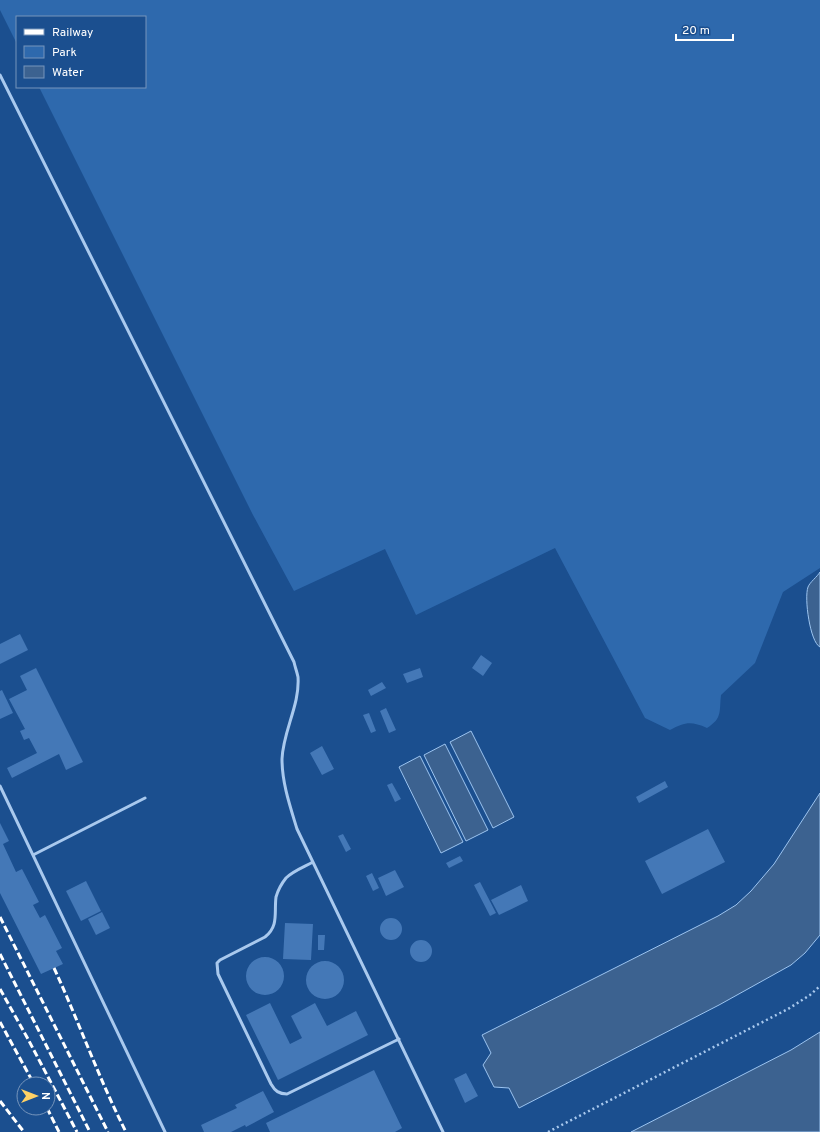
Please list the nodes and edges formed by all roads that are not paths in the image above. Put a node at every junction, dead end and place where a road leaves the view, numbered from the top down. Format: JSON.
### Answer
{"nodes":[{"id":1,"x":0,"y":76,"type":"edge"},
{"id":2,"x":0,"y":786,"type":"edge"},
{"id":3,"x":145,"y":798,"type":"dead end"},
{"id":4,"x":33,"y":855,"type":"junction"},
{"id":5,"x":313,"y":862,"type":"junction"},
{"id":6,"x":399,"y":1040,"type":"junction"},
{"id":7,"x":165,"y":1132,"type":"edge"},
{"id":8,"x":443,"y":1132,"type":"edge"}],
"edges":[{"from":1,"to":5,"type":"lane"},
{"from":2,"to":4,"type":"lane"},
{"from":3,"to":4,"type":"lane"},
{"from":4,"to":7,"type":"lane"},
{"from":5,"to":6,"type":"lane"},
{"from":5,"to":6,"type":"lane"},
{"from":6,"to":8,"type":"lane"}]}
